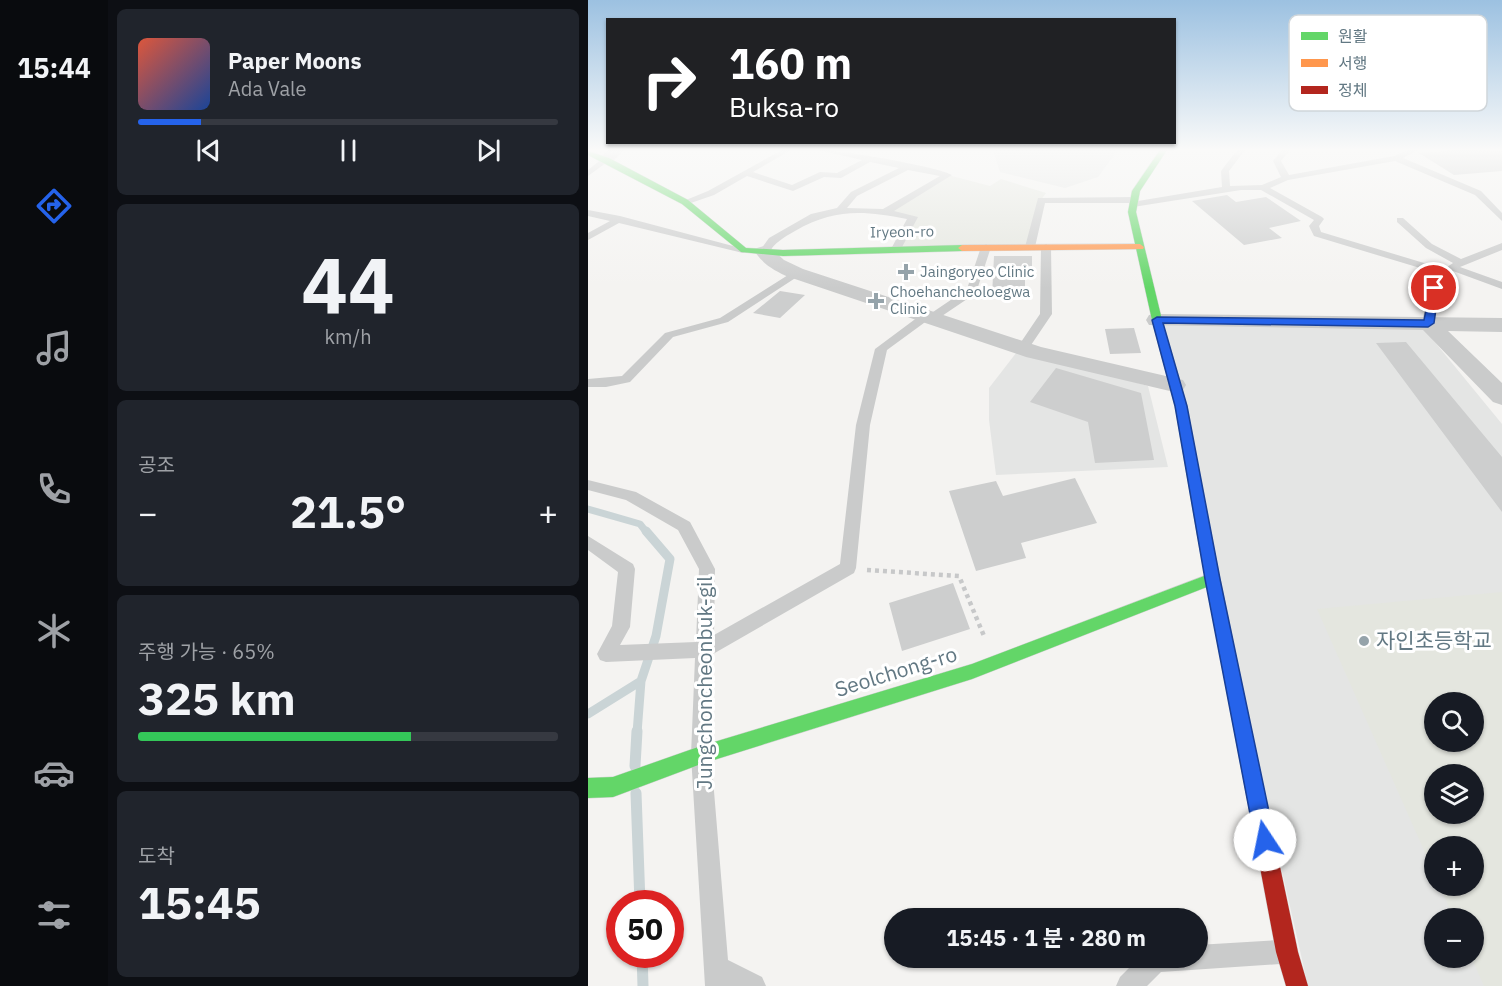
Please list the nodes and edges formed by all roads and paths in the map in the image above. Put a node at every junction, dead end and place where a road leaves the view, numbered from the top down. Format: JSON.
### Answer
{"nodes":[{"id":1,"x":676,"y":196,"type":"edge"},
{"id":2,"x":704,"y":196,"type":"edge"},
{"id":3,"x":852,"y":196,"type":"edge"},
{"id":4,"x":912,"y":196,"type":"edge"},
{"id":5,"x":1135,"y":196,"type":"edge"},
{"id":6,"x":1179,"y":196,"type":"edge"},
{"id":7,"x":1277,"y":196,"type":"edge"},
{"id":8,"x":1481,"y":196,"type":"edge"},
{"id":9,"x":685,"y":202,"type":"junction"},
{"id":10,"x":1133,"y":202,"type":"junction"},
{"id":11,"x":1502,"y":205,"type":"edge"},
{"id":12,"x":1492,"y":207,"type":"junction"},
{"id":13,"x":840,"y":210,"type":"junction"},
{"id":14,"x":885,"y":212,"type":"junction"},
{"id":15,"x":588,"y":213,"type":"edge"},
{"id":16,"x":1502,"y":218,"type":"edge"},
{"id":17,"x":620,"y":219,"type":"junction"},
{"id":18,"x":1400,"y":220,"type":"dead end"},
{"id":19,"x":588,"y":237,"type":"edge"},
{"id":20,"x":1502,"y":246,"type":"edge"},
{"id":21,"x":986,"y":247,"type":"junction"},
{"id":22,"x":1030,"y":247,"type":"junction"},
{"id":23,"x":1046,"y":247,"type":"junction"},
{"id":24,"x":1140,"y":247,"type":"junction"},
{"id":25,"x":896,"y":249,"type":"junction"},
{"id":26,"x":754,"y":251,"type":"junction"},
{"id":27,"x":1452,"y":268,"type":"junction"},
{"id":28,"x":796,"y":273,"type":"junction"},
{"id":29,"x":1502,"y":286,"type":"edge"},
{"id":30,"x":929,"y":317,"type":"junction"},
{"id":31,"x":1157,"y":320,"type":"junction"},
{"id":32,"x":1428,"y":323,"type":"junction"},
{"id":33,"x":1502,"y":325,"type":"edge"},
{"id":34,"x":1023,"y":348,"type":"junction"},
{"id":35,"x":588,"y":383,"type":"edge"},
{"id":36,"x":1174,"y":386,"type":"junction"},
{"id":37,"x":1502,"y":397,"type":"edge"},
{"id":38,"x":588,"y":485,"type":"edge"},
{"id":39,"x":588,"y":542,"type":"edge"},
{"id":40,"x":848,"y":568,"type":"junction"},
{"id":41,"x":1212,"y":579,"type":"junction"},
{"id":42,"x":704,"y":650,"type":"junction"},
{"id":43,"x":995,"y":663,"type":"junction"},
{"id":44,"x":701,"y":754,"type":"junction"},
{"id":45,"x":588,"y":788,"type":"edge"},
{"id":46,"x":1287,"y":952,"type":"junction"},
{"id":47,"x":717,"y":976,"type":"edge"},
{"id":48,"x":753,"y":986,"type":"edge"},
{"id":49,"x":1129,"y":986,"type":"edge"},
{"id":50,"x":1297,"y":986,"type":"edge"}],
"edges":[{"from":1,"to":9,"type":"street"},
{"from":2,"to":9,"type":"lane"},
{"from":3,"to":13,"type":"lane"},
{"from":4,"to":14,"type":"lane"},
{"from":5,"to":10,"type":"street"},
{"from":6,"to":10,"type":"lane"},
{"from":7,"to":27,"type":"lane"},
{"from":8,"to":12,"type":"lane"},
{"from":9,"to":26,"type":"street"},
{"from":10,"to":22,"type":"lane"},
{"from":10,"to":24,"type":"street"},
{"from":11,"to":12,"type":"lane"},
{"from":12,"to":16,"type":"lane"},
{"from":13,"to":14,"type":"lane"},
{"from":13,"to":26,"type":"lane"},
{"from":14,"to":25,"type":"lane"},
{"from":15,"to":17,"type":"lane"},
{"from":17,"to":19,"type":"lane"},
{"from":17,"to":26,"type":"lane"},
{"from":18,"to":27,"type":"lane"},
{"from":20,"to":27,"type":"lane"},
{"from":21,"to":22,"type":"street","name":"Iryeon-ro"},
{"from":21,"to":25,"type":"street","name":"Iryeon-ro"},
{"from":21,"to":30,"type":"lane"},
{"from":22,"to":23,"type":"street","name":"Iryeon-ro"},
{"from":23,"to":24,"type":"street","name":"Iryeon-ro"},
{"from":23,"to":34,"type":"lane"},
{"from":24,"to":31,"type":"street"},
{"from":25,"to":26,"type":"street","name":"Iryeon-ro"},
{"from":26,"to":28,"type":"street"},
{"from":27,"to":29,"type":"lane"},
{"from":27,"to":32,"type":"lane"},
{"from":28,"to":30,"type":"street"},
{"from":28,"to":35,"type":"lane"},
{"from":30,"to":34,"type":"street"},
{"from":30,"to":40,"type":"lane"},
{"from":31,"to":32,"type":"street"},
{"from":31,"to":36,"type":"street"},
{"from":32,"to":33,"type":"street"},
{"from":32,"to":37,"type":"street"},
{"from":34,"to":36,"type":"street"},
{"from":36,"to":41,"type":"street"},
{"from":38,"to":42,"type":"lane","name":"Jungchoncheonbuk-gil"},
{"from":39,"to":42,"type":"lane"},
{"from":40,"to":42,"type":"lane"},
{"from":40,"to":43,"type":"path"},
{"from":41,"to":43,"type":"street","name":"Seolchong-ro"},
{"from":41,"to":46,"type":"street"},
{"from":42,"to":44,"type":"lane","name":"Jungchoncheonbuk-gil"},
{"from":43,"to":44,"type":"street","name":"Seolchong-ro"},
{"from":44,"to":45,"type":"street","name":"Seolchong-ro"},
{"from":44,"to":47,"type":"lane","name":"Jungchoncheonbuk-gil"},
{"from":46,"to":49,"type":"lane"},
{"from":46,"to":50,"type":"street"},
{"from":47,"to":48,"type":"lane"}]}
